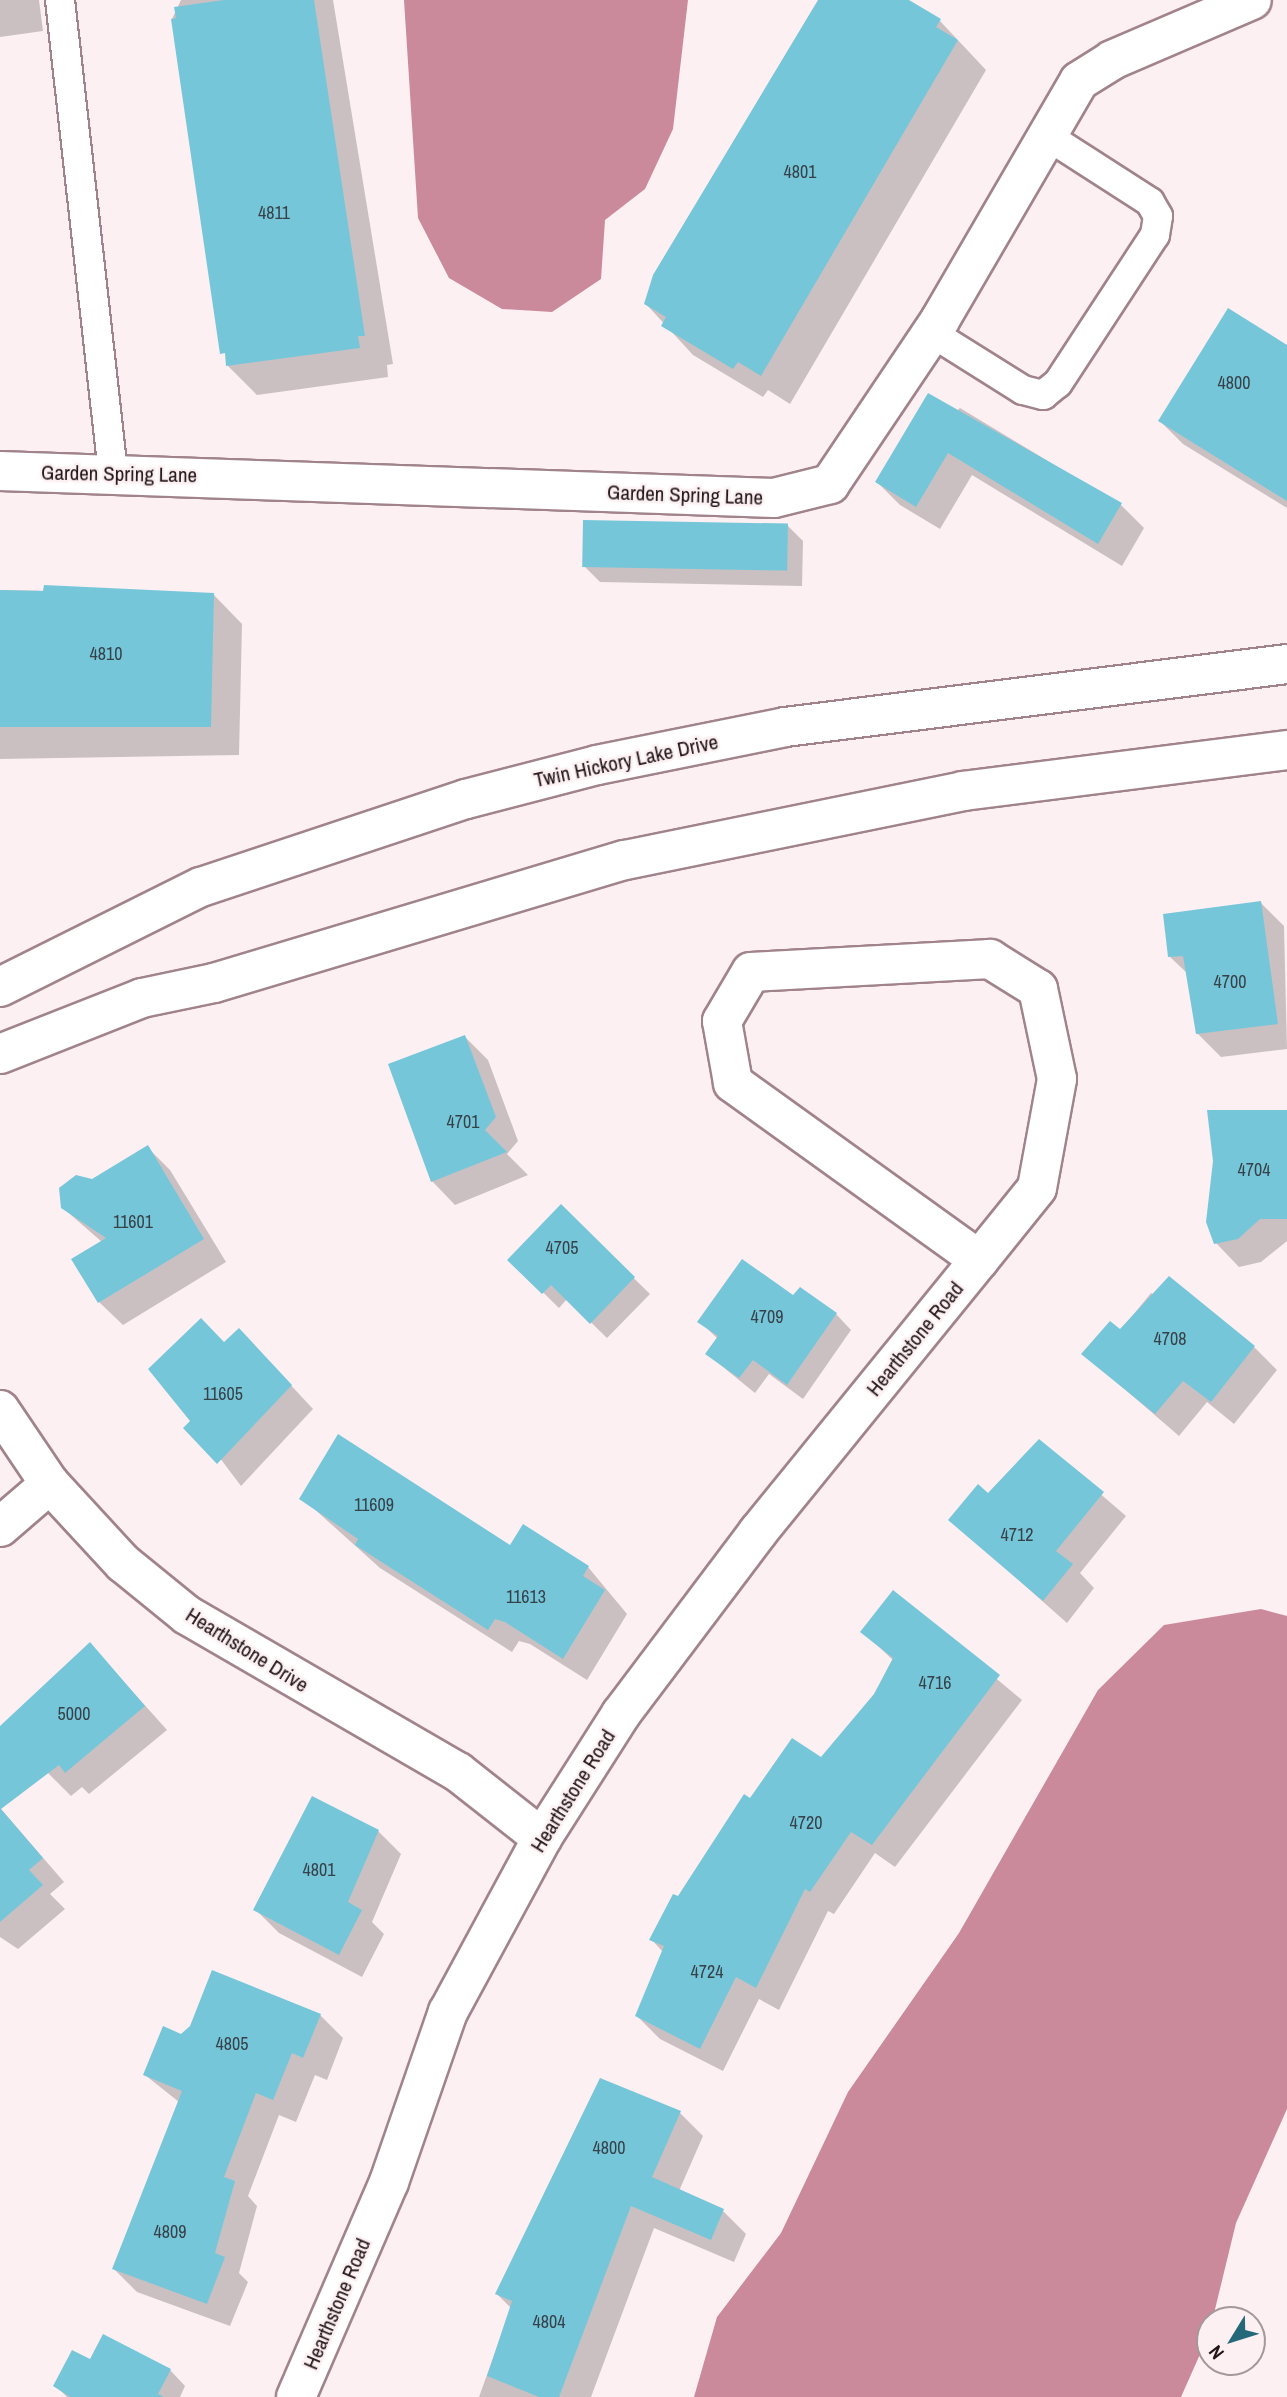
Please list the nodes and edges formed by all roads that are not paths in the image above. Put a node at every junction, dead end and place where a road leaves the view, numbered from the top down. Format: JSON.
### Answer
{"nodes":[{"id":1,"x":60,"y":0,"type":"edge"},
{"id":2,"x":1252,"y":0,"type":"edge"},
{"id":3,"x":1047,"y":136,"type":"junction"},
{"id":4,"x":932,"y":333,"type":"junction"},
{"id":5,"x":0,"y":471,"type":"edge"},
{"id":6,"x":113,"y":474,"type":"junction"},
{"id":7,"x":1287,"y":664,"type":"edge"},
{"id":8,"x":1287,"y":750,"type":"edge"},
{"id":9,"x":0,"y":987,"type":"edge"},
{"id":10,"x":0,"y":1054,"type":"edge"},
{"id":11,"x":979,"y":1260,"type":"junction"},
{"id":12,"x":0,"y":1410,"type":"edge"},
{"id":13,"x":50,"y":1484,"type":"junction"},
{"id":14,"x":0,"y":1527,"type":"edge"},
{"id":15,"x":542,"y":1838,"type":"junction"},
{"id":16,"x":296,"y":2397,"type":"edge"}],
"edges":[{"from":1,"to":6,"type":"lane"},
{"from":2,"to":3,"type":"street","name":"Garden Spring Lane"},
{"from":3,"to":4,"type":"street","name":"Garden Spring Lane"},
{"from":3,"to":4,"type":"lane"},
{"from":4,"to":6,"type":"street","name":"Garden Spring Lane"},
{"from":5,"to":6,"type":"street","name":"Garden Spring Lane"},
{"from":7,"to":9,"type":"street","name":"Twin Hickory Lake Drive"},
{"from":8,"to":10,"type":"street"},
{"from":11,"to":11,"type":"street","name":"Hearthstone Road"},
{"from":11,"to":15,"type":"street","name":"Hearthstone Road"},
{"from":12,"to":13,"type":"street","name":"Hearthstone Drive"},
{"from":13,"to":14,"type":"street"},
{"from":13,"to":15,"type":"street","name":"Hearthstone Drive"},
{"from":15,"to":16,"type":"street","name":"Hearthstone Road"}]}
